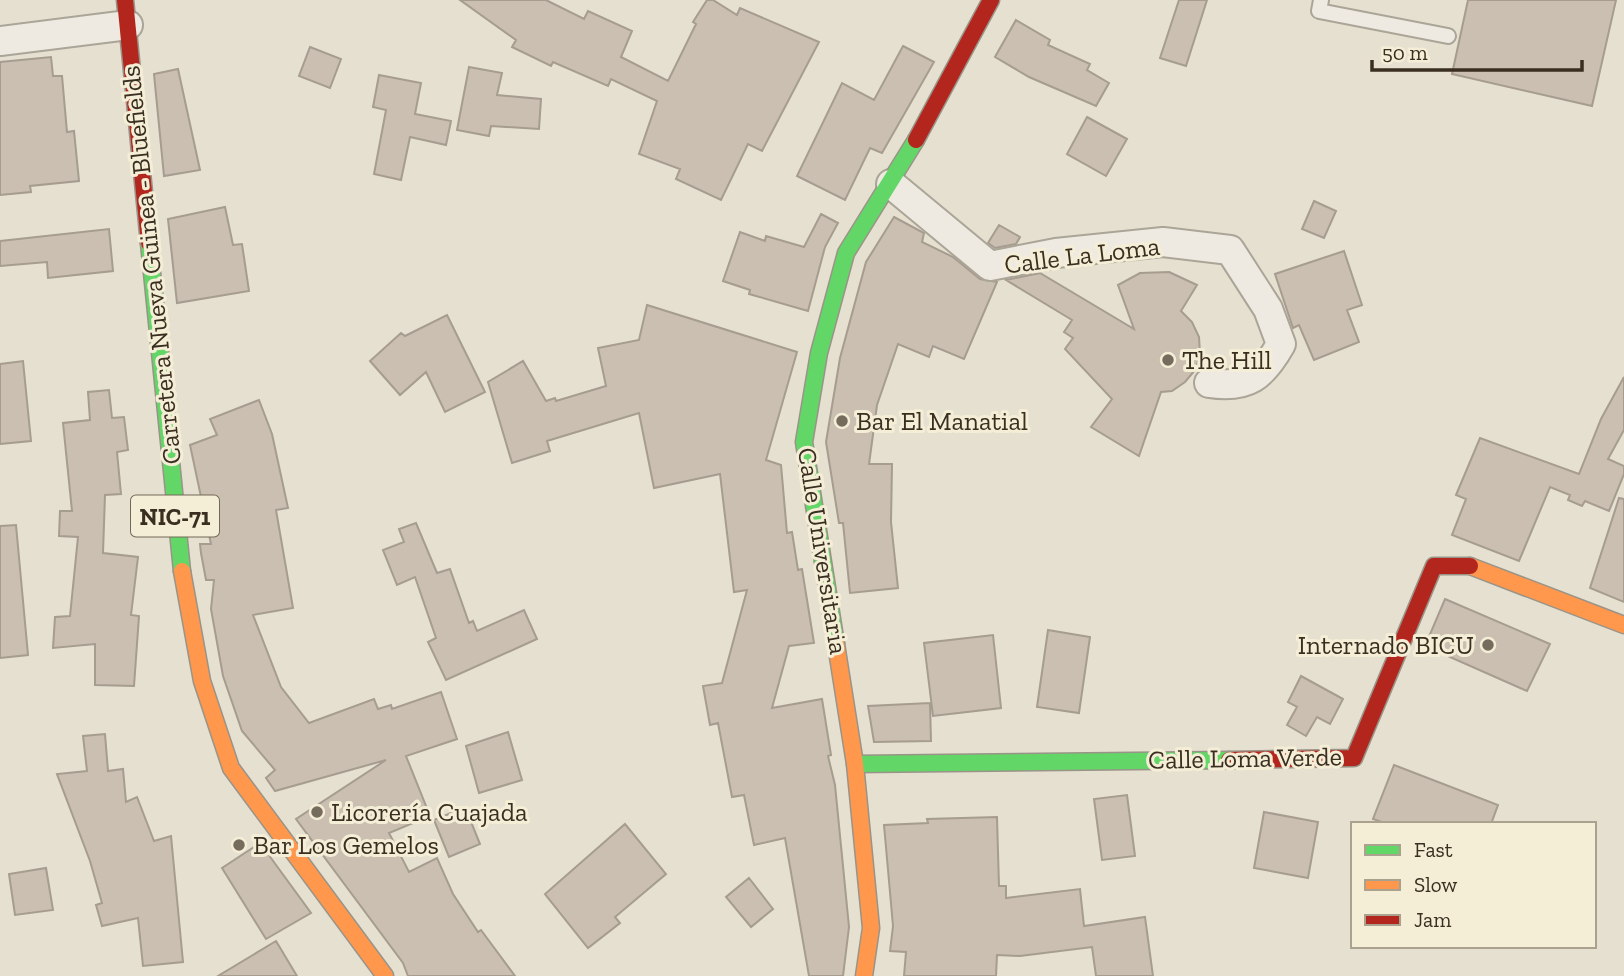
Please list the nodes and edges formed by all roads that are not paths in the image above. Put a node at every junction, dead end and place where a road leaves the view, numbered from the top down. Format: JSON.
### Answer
{"nodes":[{"id":1,"x":991,"y":0,"type":"edge"},
{"id":2,"x":1320,"y":5,"type":"edge"},
{"id":3,"x":126,"y":13,"type":"edge"},
{"id":4,"x":1448,"y":36,"type":"dead end"},
{"id":5,"x":0,"y":41,"type":"edge"},
{"id":6,"x":891,"y":184,"type":"junction"},
{"id":7,"x":1209,"y":383,"type":"dead end"},
{"id":8,"x":1624,"y":625,"type":"edge"},
{"id":9,"x":855,"y":764,"type":"junction"},
{"id":10,"x":385,"y":976,"type":"edge"},
{"id":11,"x":864,"y":976,"type":"edge"}],
"edges":[{"from":1,"to":6,"type":"main road","name":"Calle Universitaria"},
{"from":2,"to":4,"type":"lane"},
{"from":3,"to":5,"type":"street"},
{"from":3,"to":10,"type":"main road","name":"Carretera Nueva Guinea - Bluefields","number":"NIC-71"},
{"from":6,"to":7,"type":"street","name":"Calle La Loma"},
{"from":6,"to":9,"type":"main road","name":"Calle Universitaria"},
{"from":8,"to":9,"type":"main road","name":"Calle Loma Verde"},
{"from":9,"to":11,"type":"main road","name":"Calle Universitaria"}]}
